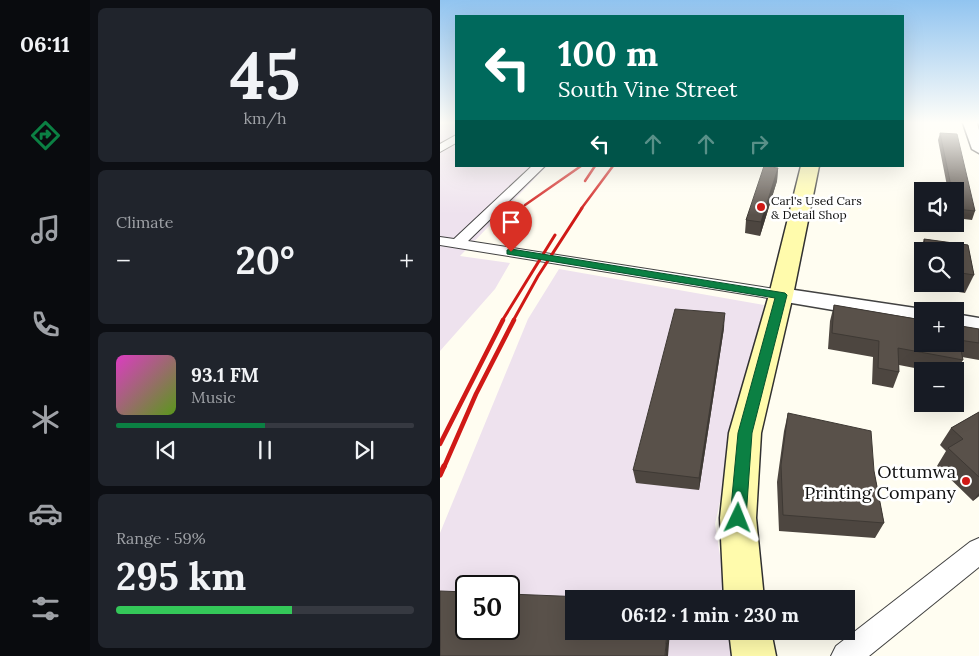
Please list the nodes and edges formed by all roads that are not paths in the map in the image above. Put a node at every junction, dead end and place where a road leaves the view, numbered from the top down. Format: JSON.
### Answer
{"nodes":[{"id":1,"x":538,"y":167,"type":"edge"},
{"id":2,"x":810,"y":167,"type":"edge"},
{"id":3,"x":440,"y":241,"type":"edge"},
{"id":4,"x":457,"y":244,"type":"junction"},
{"id":5,"x":781,"y":295,"type":"junction"},
{"id":6,"x":914,"y":316,"type":"edge"},
{"id":7,"x":964,"y":324,"type":"edge"},
{"id":8,"x":979,"y":326,"type":"edge"},
{"id":9,"x":979,"y":551,"type":"edge"},
{"id":10,"x":743,"y":590,"type":"edge"},
{"id":11,"x":751,"y":640,"type":"edge"},
{"id":12,"x":754,"y":656,"type":"edge"},
{"id":13,"x":846,"y":656,"type":"edge"}],
"edges":[{"from":1,"to":4,"type":"street"},
{"from":2,"to":5,"type":"main road"},
{"from":3,"to":4,"type":"street"},
{"from":4,"to":5,"type":"street"},
{"from":5,"to":6,"type":"street"},
{"from":5,"to":10,"type":"main road"},
{"from":7,"to":8,"type":"street"},
{"from":9,"to":13,"type":"street"},
{"from":11,"to":12,"type":"main road"}]}
